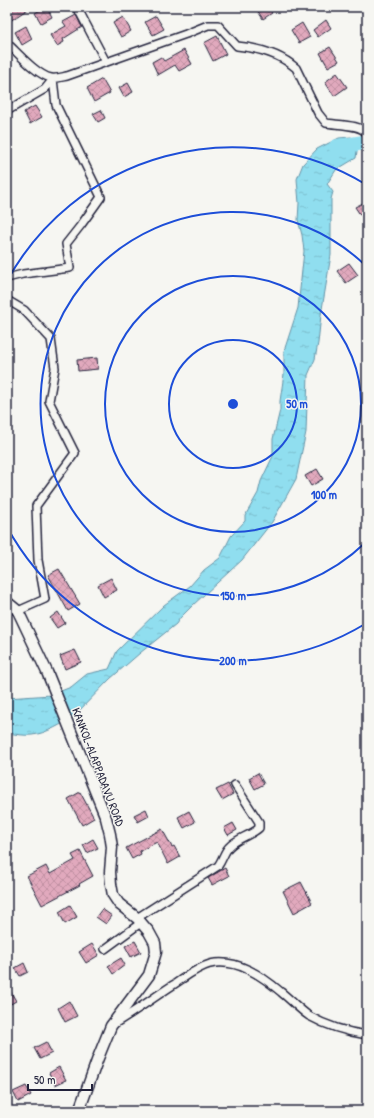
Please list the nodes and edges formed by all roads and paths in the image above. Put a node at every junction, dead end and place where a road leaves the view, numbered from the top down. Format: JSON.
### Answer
{"nodes":[{"id":1,"x":77,"y":7,"type":"edge"},
{"id":2,"x":7,"y":43,"type":"edge"},
{"id":3,"x":106,"y":62,"type":"junction"},
{"id":4,"x":53,"y":79,"type":"junction"},
{"id":5,"x":7,"y":111,"type":"edge"},
{"id":6,"x":367,"y":134,"type":"edge"},
{"id":7,"x":7,"y":278,"type":"edge"},
{"id":8,"x":7,"y":300,"type":"edge"},
{"id":9,"x":7,"y":602,"type":"edge"},
{"id":10,"x":18,"y":611,"type":"junction"},
{"id":11,"x":235,"y":785,"type":"dead end"},
{"id":12,"x":139,"y":920,"type":"junction"},
{"id":13,"x":105,"y":949,"type":"dead end"},
{"id":14,"x":111,"y":1026,"type":"junction"},
{"id":15,"x":367,"y":1035,"type":"edge"},
{"id":16,"x":79,"y":1111,"type":"edge"}],
"edges":[{"from":1,"to":3,"type":"street"},
{"from":2,"to":4,"type":"street"},
{"from":3,"to":4,"type":"street"},
{"from":3,"to":6,"type":"street"},
{"from":4,"to":5,"type":"street"},
{"from":4,"to":7,"type":"street"},
{"from":8,"to":10,"type":"street"},
{"from":9,"to":10,"type":"main road","name":"KANKOL-ALAPPADAVU ROAD"},
{"from":10,"to":12,"type":"main road","name":"KANKOL-ALAPPADAVU ROAD"},
{"from":11,"to":12,"type":"street"},
{"from":12,"to":13,"type":"street"},
{"from":12,"to":14,"type":"main road","name":"KANKOL-ALAPPADAVU ROAD"},
{"from":14,"to":15,"type":"street"},
{"from":14,"to":16,"type":"main road","name":"KANKOL-ALAPPADAVU ROAD"}]}
